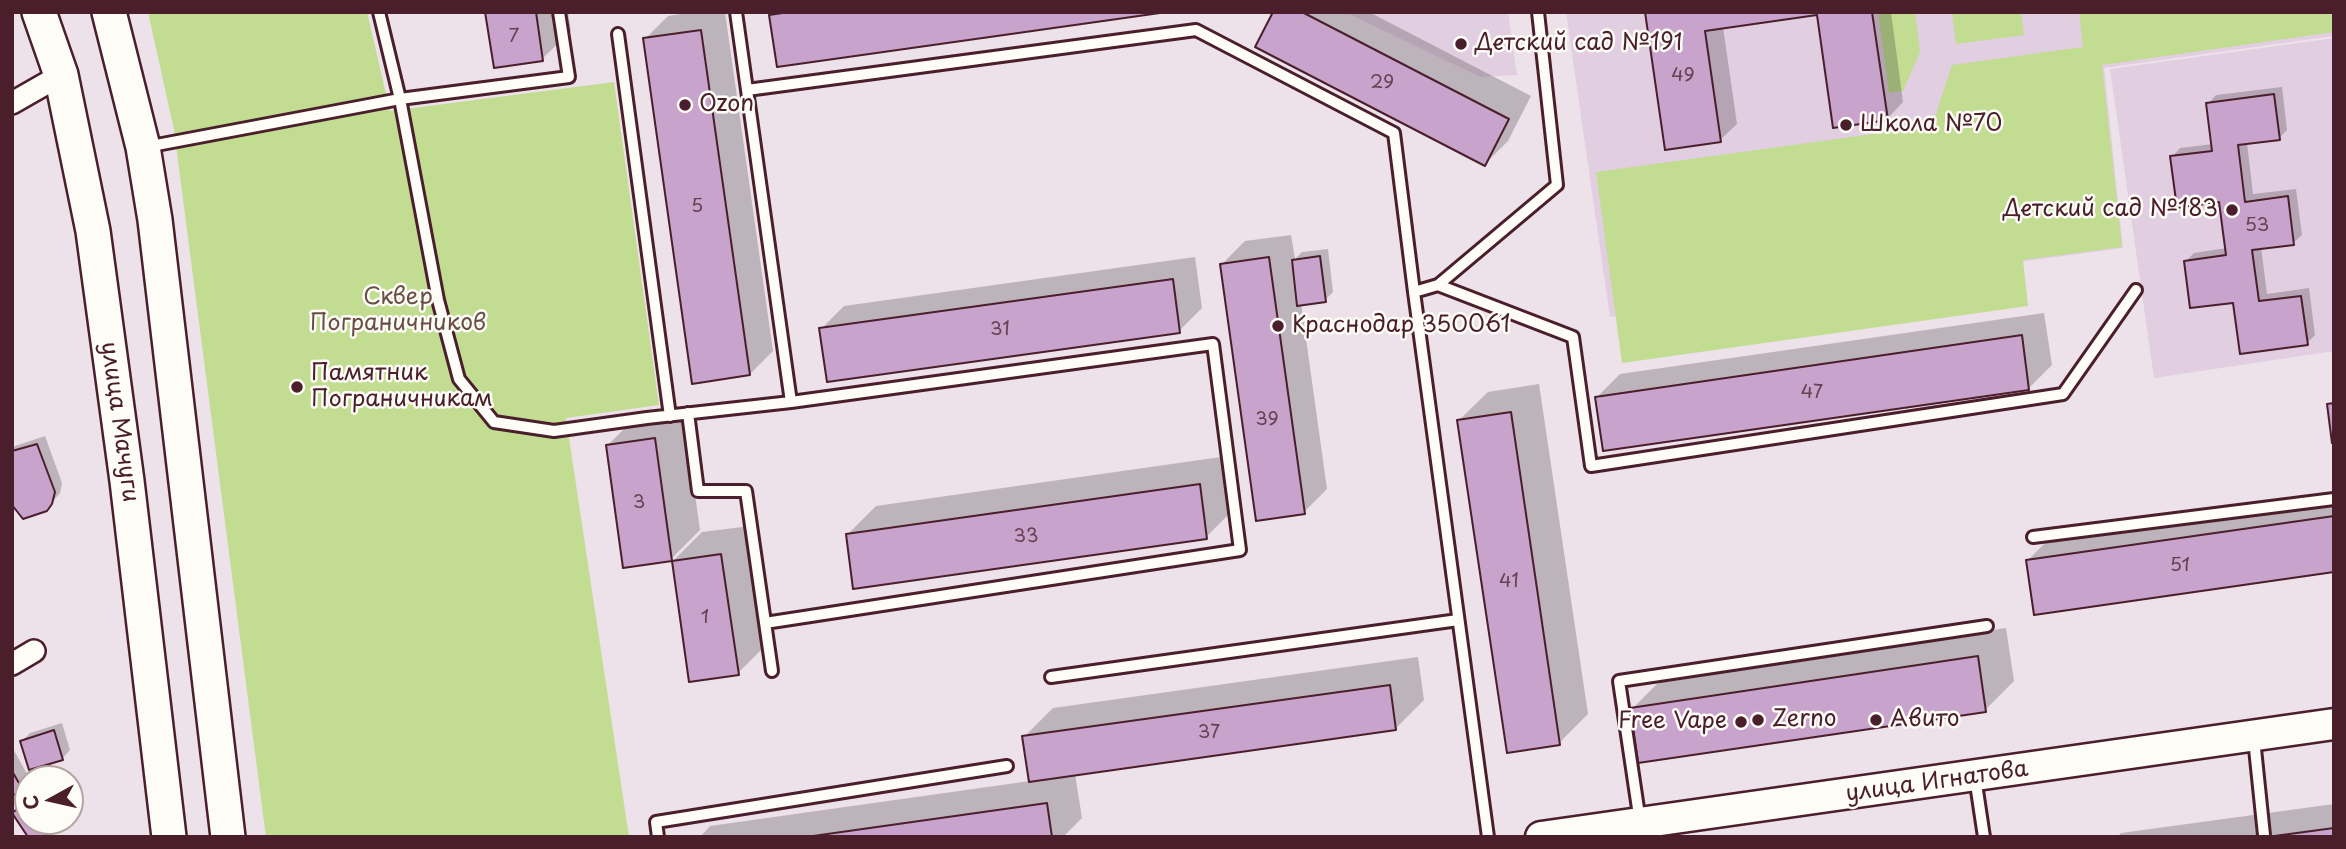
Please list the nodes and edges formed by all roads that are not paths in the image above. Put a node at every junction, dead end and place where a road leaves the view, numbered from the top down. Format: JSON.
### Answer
{"nodes":[{"id":1,"x":39,"y":12,"type":"edge"},
{"id":2,"x":109,"y":12,"type":"edge"},
{"id":3,"x":379,"y":12,"type":"edge"},
{"id":4,"x":559,"y":12,"type":"edge"},
{"id":5,"x":736,"y":12,"type":"edge"},
{"id":6,"x":1538,"y":12,"type":"edge"},
{"id":7,"x":618,"y":34,"type":"dead end"},
{"id":8,"x":61,"y":75,"type":"junction"},
{"id":9,"x":747,"y":90,"type":"junction"},
{"id":10,"x":400,"y":99,"type":"junction"},
{"id":11,"x":12,"y":103,"type":"edge"},
{"id":12,"x":143,"y":147,"type":"junction"},
{"id":13,"x":1438,"y":285,"type":"junction"},
{"id":14,"x":2136,"y":290,"type":"dead end"},
{"id":15,"x":1414,"y":292,"type":"junction"},
{"id":16,"x":791,"y":402,"type":"junction"},
{"id":17,"x":688,"y":413,"type":"junction"},
{"id":18,"x":670,"y":416,"type":"junction"},
{"id":19,"x":2334,"y":499,"type":"edge"},
{"id":20,"x":2033,"y":537,"type":"dead end"},
{"id":21,"x":1458,"y":620,"type":"junction"},
{"id":22,"x":765,"y":623,"type":"junction"},
{"id":23,"x":1987,"y":626,"type":"dead end"},
{"id":24,"x":34,"y":651,"type":"dead end"},
{"id":25,"x":12,"y":664,"type":"edge"},
{"id":26,"x":772,"y":671,"type":"dead end"},
{"id":27,"x":1051,"y":677,"type":"dead end"},
{"id":28,"x":2334,"y":724,"type":"edge"},
{"id":29,"x":2254,"y":736,"type":"junction"},
{"id":30,"x":1007,"y":766,"type":"dead end"},
{"id":31,"x":1975,"y":777,"type":"junction"},
{"id":32,"x":1644,"y":830,"type":"edge"},
{"id":33,"x":2264,"y":835,"type":"dead end"},
{"id":34,"x":169,"y":837,"type":"edge"},
{"id":35,"x":228,"y":837,"type":"edge"},
{"id":36,"x":658,"y":837,"type":"edge"},
{"id":37,"x":1488,"y":837,"type":"edge"},
{"id":38,"x":1541,"y":837,"type":"edge"},
{"id":39,"x":1984,"y":837,"type":"edge"}],
"edges":[{"from":1,"to":8,"type":"main road","name":"улица Мачуги"},
{"from":2,"to":12,"type":"main road"},
{"from":3,"to":10,"type":"lane"},
{"from":4,"to":10,"type":"lane"},
{"from":5,"to":9,"type":"lane"},
{"from":6,"to":13,"type":"lane"},
{"from":7,"to":18,"type":"lane"},
{"from":8,"to":11,"type":"street"},
{"from":8,"to":34,"type":"main road","name":"улица Мачуги"},
{"from":9,"to":15,"type":"lane"},
{"from":9,"to":16,"type":"lane"},
{"from":10,"to":12,"type":"lane"},
{"from":10,"to":18,"type":"lane"},
{"from":12,"to":35,"type":"main road"},
{"from":13,"to":14,"type":"lane"},
{"from":13,"to":15,"type":"lane"},
{"from":15,"to":21,"type":"lane"},
{"from":16,"to":17,"type":"lane"},
{"from":16,"to":22,"type":"lane"},
{"from":17,"to":18,"type":"lane"},
{"from":17,"to":22,"type":"lane"},
{"from":19,"to":20,"type":"lane"},
{"from":21,"to":27,"type":"lane"},
{"from":21,"to":37,"type":"lane"},
{"from":22,"to":26,"type":"lane"},
{"from":23,"to":32,"type":"lane"},
{"from":24,"to":25,"type":"street"},
{"from":28,"to":29,"type":"street","name":"улица Игнатова"},
{"from":29,"to":31,"type":"street","name":"улица Игнатова"},
{"from":29,"to":33,"type":"lane"},
{"from":30,"to":36,"type":"lane"},
{"from":31,"to":32,"type":"street","name":"улица Игнатова"},
{"from":31,"to":39,"type":"lane"},
{"from":32,"to":38,"type":"street","name":"улица Игнатова"}]}
